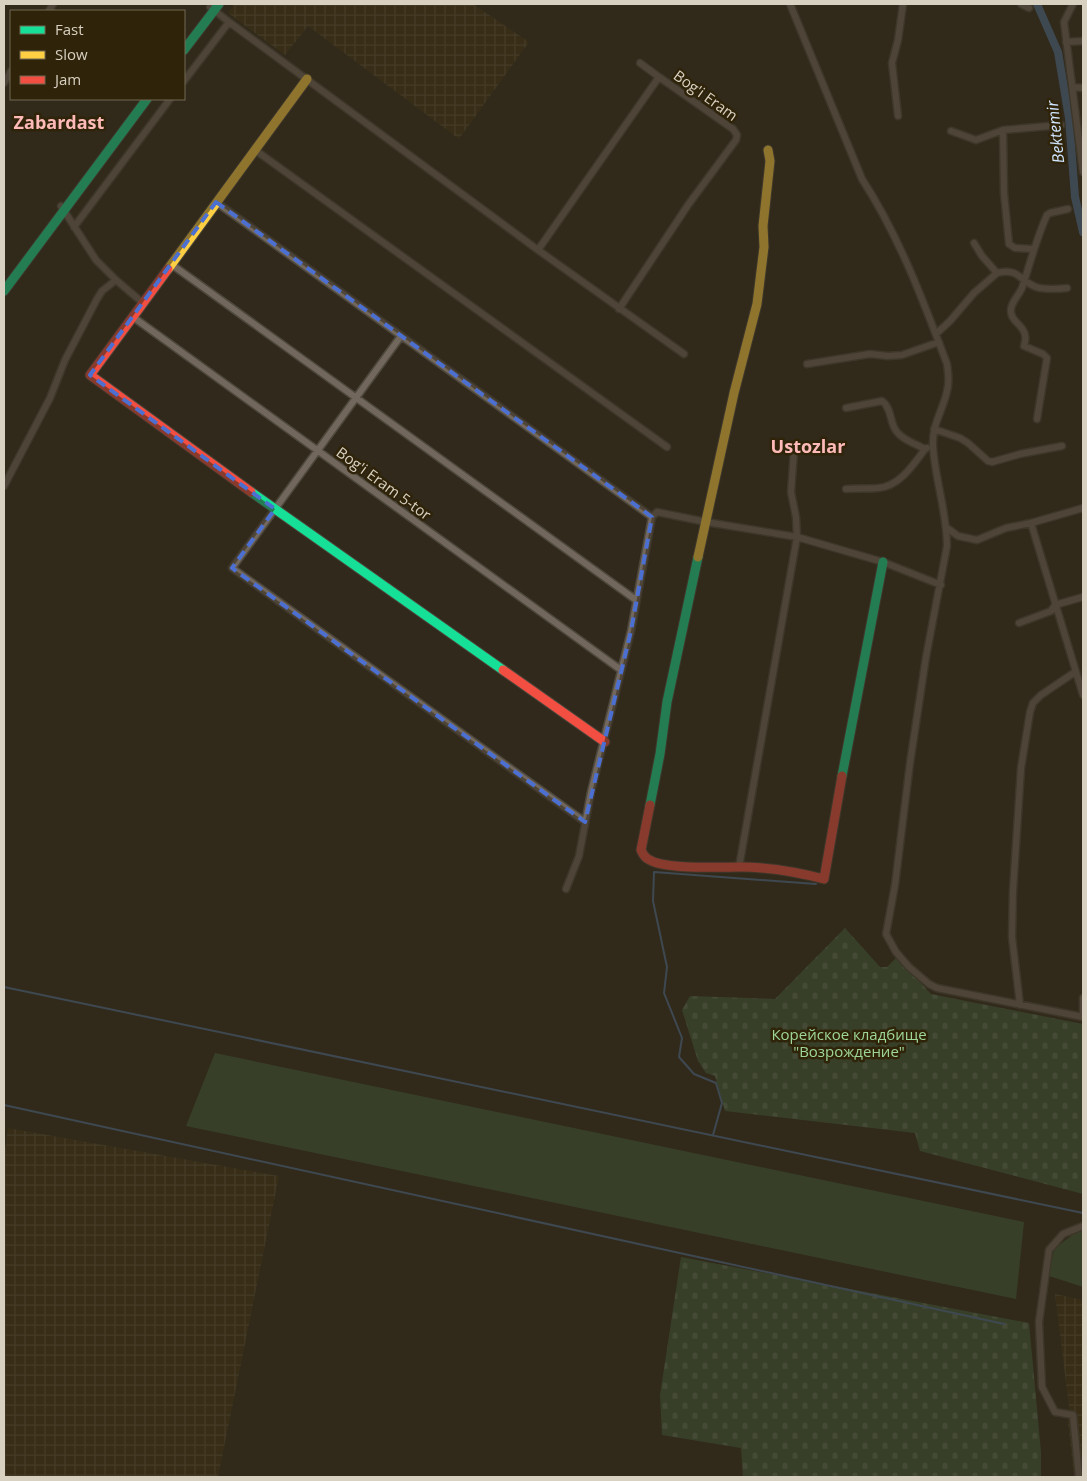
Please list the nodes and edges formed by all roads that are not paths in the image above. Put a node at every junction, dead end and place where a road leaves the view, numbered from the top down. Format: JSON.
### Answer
{"nodes":[{"id":1,"x":790,"y":4,"type":"edge"},
{"id":2,"x":903,"y":4,"type":"edge"},
{"id":3,"x":1022,"y":4,"type":"edge"},
{"id":4,"x":1074,"y":4,"type":"edge"},
{"id":5,"x":214,"y":6,"type":"edge"},
{"id":6,"x":1029,"y":8,"type":"dead end"},
{"id":7,"x":229,"y":22,"type":"junction"},
{"id":8,"x":185,"y":41,"type":"edge"},
{"id":9,"x":1083,"y":41,"type":"edge"},
{"id":10,"x":1066,"y":42,"type":"junction"},
{"id":11,"x":185,"y":49,"type":"edge"},
{"id":12,"x":640,"y":63,"type":"dead end"},
{"id":13,"x":659,"y":77,"type":"junction"},
{"id":14,"x":307,"y":79,"type":"junction"},
{"id":15,"x":185,"y":80,"type":"edge"},
{"id":16,"x":1074,"y":87,"type":"junction"},
{"id":17,"x":1083,"y":88,"type":"edge"},
{"id":18,"x":140,"y":100,"type":"edge"},
{"id":19,"x":146,"y":100,"type":"edge"},
{"id":20,"x":169,"y":100,"type":"edge"},
{"id":21,"x":898,"y":116,"type":"dead end"},
{"id":22,"x":1062,"y":125,"type":"dead end"},
{"id":23,"x":1003,"y":130,"type":"junction"},
{"id":24,"x":951,"y":131,"type":"dead end"},
{"id":25,"x":255,"y":150,"type":"junction"},
{"id":26,"x":768,"y":150,"type":"dead end"},
{"id":27,"x":1083,"y":172,"type":"edge"},
{"id":28,"x":216,"y":202,"type":"junction"},
{"id":29,"x":63,"y":208,"type":"junction"},
{"id":30,"x":1068,"y":209,"type":"dead end"},
{"id":31,"x":74,"y":227,"type":"junction"},
{"id":32,"x":974,"y":243,"type":"dead end"},
{"id":33,"x":1033,"y":249,"type":"junction"},
{"id":34,"x":538,"y":250,"type":"junction"},
{"id":35,"x":171,"y":264,"type":"junction"},
{"id":36,"x":997,"y":273,"type":"junction"},
{"id":37,"x":116,"y":280,"type":"junction"},
{"id":38,"x":1024,"y":281,"type":"junction"},
{"id":39,"x":4,"y":284,"type":"edge"},
{"id":40,"x":1067,"y":288,"type":"dead end"},
{"id":41,"x":4,"y":291,"type":"edge"},
{"id":42,"x":143,"y":303,"type":"junction"},
{"id":43,"x":619,"y":309,"type":"junction"},
{"id":44,"x":133,"y":317,"type":"junction"},
{"id":45,"x":936,"y":334,"type":"junction"},
{"id":46,"x":401,"y":336,"type":"junction"},
{"id":47,"x":939,"y":342,"type":"junction"},
{"id":48,"x":684,"y":354,"type":"dead end"},
{"id":49,"x":807,"y":364,"type":"dead end"},
{"id":50,"x":356,"y":398,"type":"junction"},
{"id":51,"x":846,"y":408,"type":"dead end"},
{"id":52,"x":1037,"y":419,"type":"dead end"},
{"id":53,"x":934,"y":429,"type":"junction"},
{"id":54,"x":933,"y":446,"type":"junction"},
{"id":55,"x":1062,"y":446,"type":"dead end"},
{"id":56,"x":667,"y":447,"type":"dead end"},
{"id":57,"x":925,"y":449,"type":"junction"},
{"id":58,"x":317,"y":450,"type":"junction"},
{"id":59,"x":794,"y":451,"type":"dead end"},
{"id":60,"x":4,"y":486,"type":"edge"},
{"id":61,"x":846,"y":489,"type":"dead end"},
{"id":62,"x":1083,"y":508,"type":"edge"},
{"id":63,"x":275,"y":509,"type":"junction"},
{"id":64,"x":652,"y":517,"type":"junction"},
{"id":65,"x":706,"y":522,"type":"junction"},
{"id":66,"x":1031,"y":523,"type":"junction"},
{"id":67,"x":947,"y":528,"type":"junction"},
{"id":68,"x":797,"y":537,"type":"junction"},
{"id":69,"x":883,"y":562,"type":"junction"},
{"id":70,"x":941,"y":585,"type":"junction"},
{"id":71,"x":1083,"y":597,"type":"edge"},
{"id":72,"x":636,"y":600,"type":"junction"},
{"id":73,"x":1055,"y":605,"type":"junction"},
{"id":74,"x":1019,"y":623,"type":"dead end"},
{"id":75,"x":621,"y":670,"type":"junction"},
{"id":76,"x":1075,"y":672,"type":"junction"},
{"id":77,"x":1083,"y":695,"type":"edge"},
{"id":78,"x":605,"y":742,"type":"junction"},
{"id":79,"x":586,"y":822,"type":"junction"},
{"id":80,"x":739,"y":867,"type":"junction"},
{"id":81,"x":566,"y":889,"type":"dead end"},
{"id":82,"x":1083,"y":998,"type":"edge"},
{"id":83,"x":1020,"y":1005,"type":"junction"},
{"id":84,"x":1083,"y":1017,"type":"edge"},
{"id":85,"x":1083,"y":1226,"type":"edge"},
{"id":86,"x":1079,"y":1477,"type":"edge"}],
"edges":[{"from":1,"to":45,"type":"street"},
{"from":2,"to":21,"type":"street"},
{"from":3,"to":6,"type":"street"},
{"from":4,"to":10,"type":"street"},
{"from":5,"to":7,"type":"street"},
{"from":5,"to":8,"type":"street"},
{"from":5,"to":11,"type":"street"},
{"from":7,"to":14,"type":"street"},
{"from":7,"to":15,"type":"street"},
{"from":9,"to":10,"type":"street"},
{"from":10,"to":16,"type":"street"},
{"from":12,"to":13,"type":"street"},
{"from":13,"to":34,"type":"street","name":"Bog'i Eram"},
{"from":13,"to":43,"type":"street","name":"Bog'i Eram"},
{"from":14,"to":25,"type":"street"},
{"from":14,"to":34,"type":"street"},
{"from":16,"to":17,"type":"street"},
{"from":16,"to":27,"type":"street"},
{"from":18,"to":29,"type":"street"},
{"from":19,"to":29,"type":"street"},
{"from":20,"to":31,"type":"street"},
{"from":22,"to":23,"type":"street"},
{"from":23,"to":24,"type":"street"},
{"from":23,"to":33,"type":"street"},
{"from":25,"to":28,"type":"street"},
{"from":25,"to":56,"type":"street"},
{"from":26,"to":65,"type":"street"},
{"from":28,"to":35,"type":"street"},
{"from":28,"to":46,"type":"street"},
{"from":29,"to":31,"type":"street"},
{"from":29,"to":39,"type":"street"},
{"from":29,"to":41,"type":"street"},
{"from":30,"to":33,"type":"street"},
{"from":31,"to":37,"type":"street"},
{"from":32,"to":36,"type":"street"},
{"from":33,"to":38,"type":"street"},
{"from":34,"to":43,"type":"street"},
{"from":35,"to":42,"type":"street"},
{"from":35,"to":50,"type":"street"},
{"from":36,"to":38,"type":"street"},
{"from":36,"to":45,"type":"street"},
{"from":37,"to":42,"type":"street"},
{"from":37,"to":60,"type":"street"},
{"from":38,"to":40,"type":"street"},
{"from":38,"to":52,"type":"street"},
{"from":42,"to":44,"type":"street"},
{"from":43,"to":48,"type":"street"},
{"from":44,"to":58,"type":"street","name":"Bog'i Eram 5-tor"},
{"from":44,"to":63,"type":"street"},
{"from":45,"to":47,"type":"street"},
{"from":46,"to":50,"type":"street"},
{"from":46,"to":64,"type":"street"},
{"from":47,"to":49,"type":"street"},
{"from":47,"to":53,"type":"street"},
{"from":50,"to":58,"type":"street"},
{"from":50,"to":72,"type":"street"},
{"from":51,"to":57,"type":"street"},
{"from":53,"to":54,"type":"street"},
{"from":53,"to":55,"type":"street"},
{"from":54,"to":57,"type":"street"},
{"from":54,"to":67,"type":"street"},
{"from":57,"to":61,"type":"street"},
{"from":58,"to":63,"type":"street"},
{"from":58,"to":75,"type":"street","name":"Bog'i Eram 5-tor"},
{"from":59,"to":68,"type":"street"},
{"from":62,"to":66,"type":"street"},
{"from":63,"to":78,"type":"street"},
{"from":63,"to":79,"type":"street"},
{"from":64,"to":65,"type":"street"},
{"from":64,"to":72,"type":"street"},
{"from":65,"to":68,"type":"street"},
{"from":65,"to":80,"type":"street"},
{"from":66,"to":67,"type":"street"},
{"from":66,"to":73,"type":"street"},
{"from":67,"to":70,"type":"street"},
{"from":68,"to":69,"type":"street"},
{"from":68,"to":80,"type":"street"},
{"from":69,"to":70,"type":"street"},
{"from":69,"to":80,"type":"street"},
{"from":70,"to":83,"type":"street"},
{"from":71,"to":73,"type":"street"},
{"from":72,"to":75,"type":"street"},
{"from":73,"to":74,"type":"street"},
{"from":73,"to":76,"type":"street"},
{"from":75,"to":78,"type":"street"},
{"from":76,"to":77,"type":"street"},
{"from":76,"to":83,"type":"street"},
{"from":78,"to":79,"type":"street"},
{"from":79,"to":81,"type":"street"},
{"from":82,"to":84,"type":"street"},
{"from":83,"to":84,"type":"street"},
{"from":85,"to":86,"type":"street"}]}
